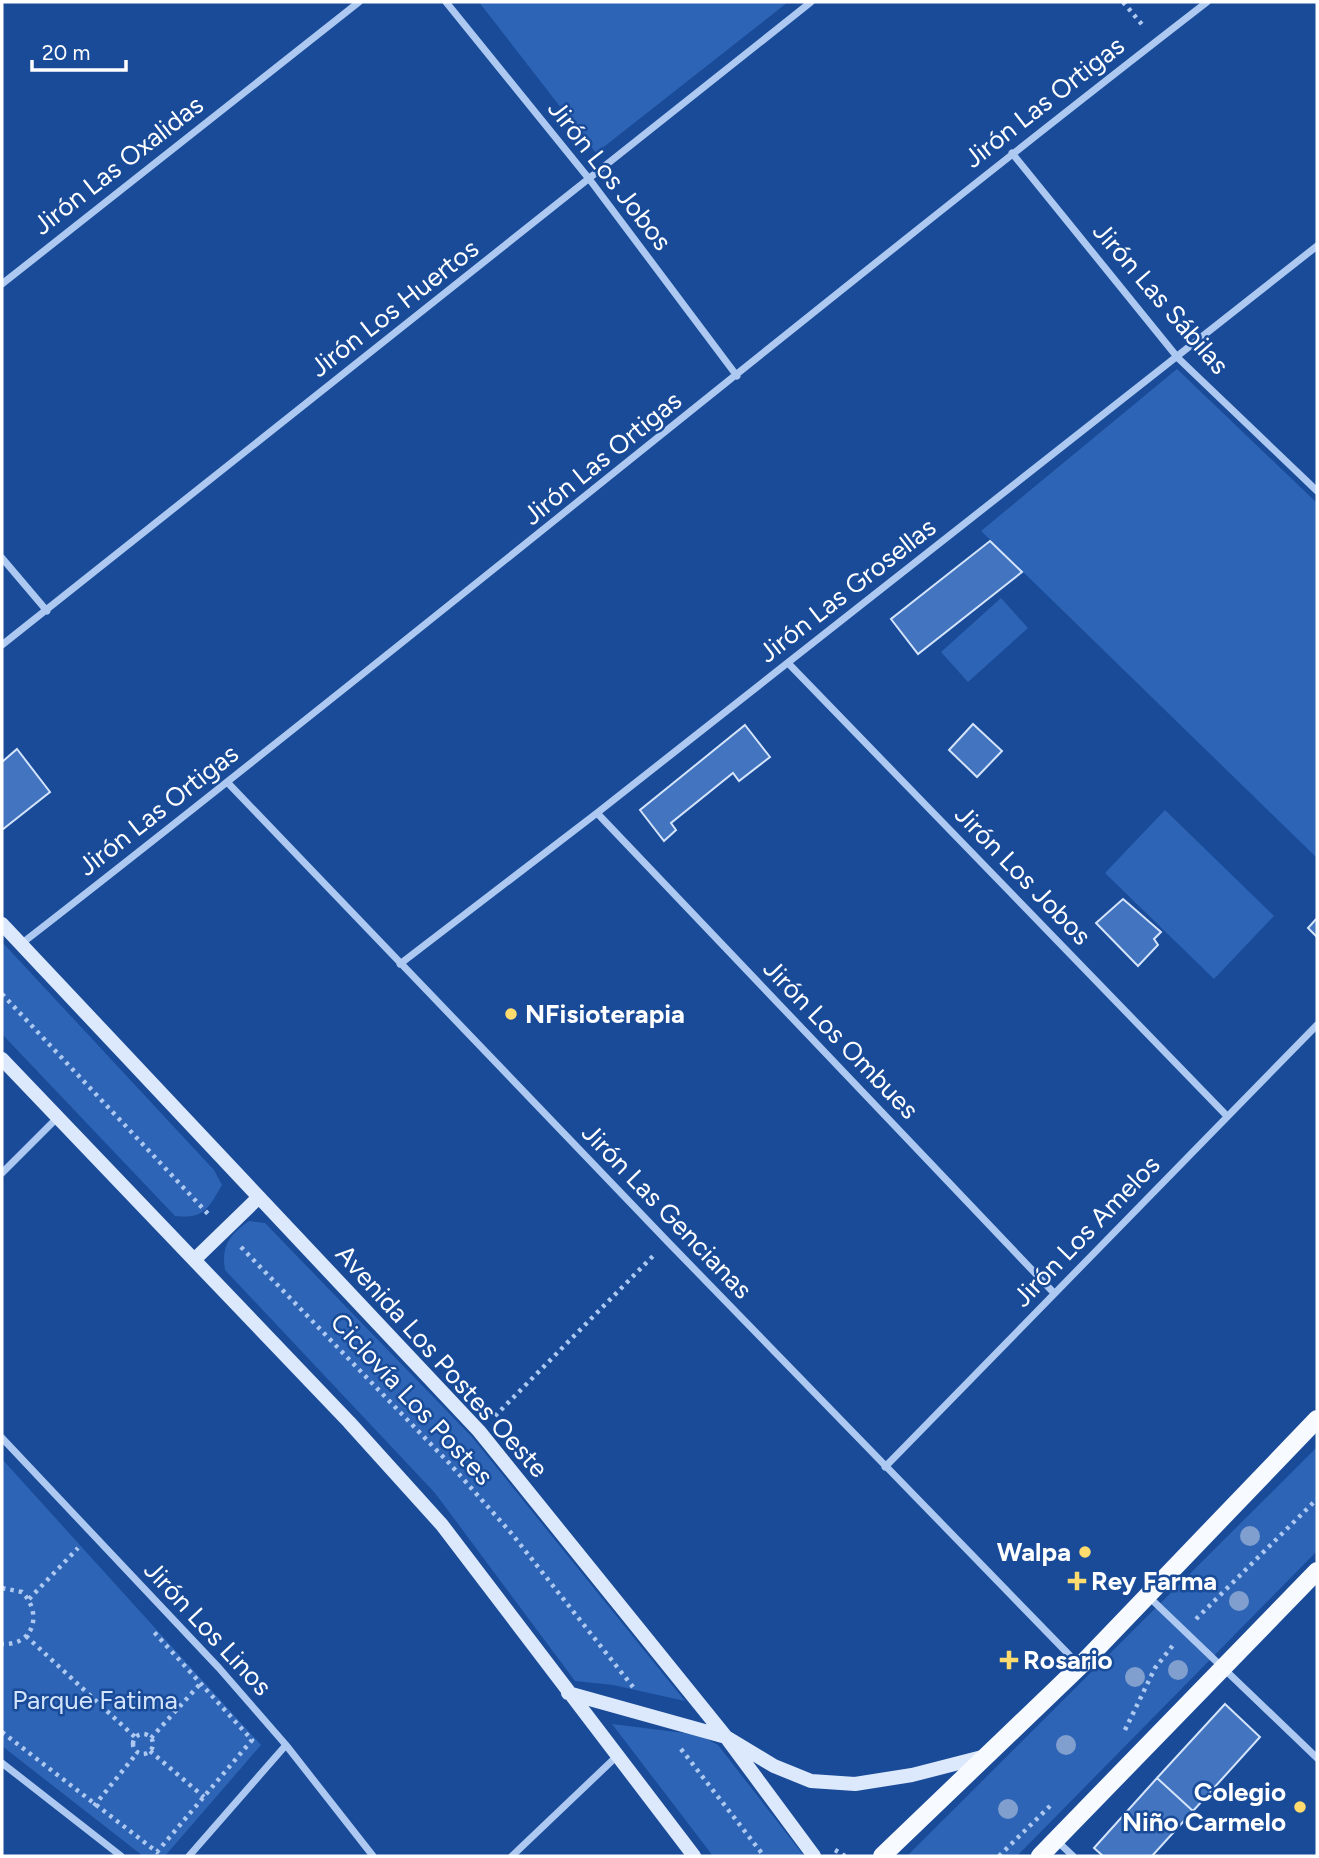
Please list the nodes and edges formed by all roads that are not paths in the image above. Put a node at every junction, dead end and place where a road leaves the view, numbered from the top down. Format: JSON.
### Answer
{"nodes":[{"id":1,"x":359,"y":2,"type":"edge"},
{"id":2,"x":446,"y":2,"type":"edge"},
{"id":3,"x":811,"y":2,"type":"edge"},
{"id":4,"x":1207,"y":2,"type":"edge"},
{"id":5,"x":1012,"y":153,"type":"junction"},
{"id":6,"x":590,"y":180,"type":"junction"},
{"id":7,"x":1317,"y":246,"type":"edge"},
{"id":8,"x":2,"y":284,"type":"edge"},
{"id":9,"x":1178,"y":358,"type":"junction"},
{"id":10,"x":737,"y":376,"type":"junction"},
{"id":11,"x":1317,"y":491,"type":"edge"},
{"id":12,"x":2,"y":558,"type":"edge"},
{"id":13,"x":47,"y":611,"type":"junction"},
{"id":14,"x":2,"y":645,"type":"edge"},
{"id":15,"x":788,"y":663,"type":"junction"},
{"id":16,"x":228,"y":783,"type":"junction"},
{"id":17,"x":597,"y":813,"type":"junction"},
{"id":18,"x":2,"y":924,"type":"edge"},
{"id":19,"x":21,"y":944,"type":"junction"},
{"id":20,"x":400,"y":964,"type":"junction"},
{"id":21,"x":1317,"y":1025,"type":"edge"},
{"id":22,"x":2,"y":1059,"type":"edge"},
{"id":23,"x":1227,"y":1116,"type":"junction"},
{"id":24,"x":57,"y":1118,"type":"junction"},
{"id":25,"x":2,"y":1173,"type":"edge"},
{"id":26,"x":259,"y":1197,"type":"junction"},
{"id":27,"x":194,"y":1260,"type":"junction"},
{"id":28,"x":1054,"y":1293,"type":"junction"},
{"id":29,"x":1317,"y":1419,"type":"edge"},
{"id":30,"x":2,"y":1438,"type":"edge"},
{"id":31,"x":885,"y":1467,"type":"junction"},
{"id":32,"x":1317,"y":1571,"type":"edge"},
{"id":33,"x":1147,"y":1595,"type":"junction"},
{"id":34,"x":1080,"y":1666,"type":"junction"},
{"id":35,"x":1223,"y":1668,"type":"junction"},
{"id":36,"x":568,"y":1693,"type":"junction"},
{"id":37,"x":726,"y":1737,"type":"junction"},
{"id":38,"x":286,"y":1745,"type":"junction"},
{"id":39,"x":987,"y":1756,"type":"junction"},
{"id":40,"x":616,"y":1757,"type":"junction"},
{"id":41,"x":1317,"y":1758,"type":"edge"},
{"id":42,"x":2,"y":1763,"type":"edge"},
{"id":43,"x":1056,"y":1840,"type":"junction"},
{"id":44,"x":121,"y":1856,"type":"edge"},
{"id":45,"x":189,"y":1856,"type":"edge"},
{"id":46,"x":373,"y":1856,"type":"edge"},
{"id":47,"x":512,"y":1856,"type":"edge"},
{"id":48,"x":694,"y":1856,"type":"edge"},
{"id":49,"x":814,"y":1856,"type":"edge"},
{"id":50,"x":882,"y":1856,"type":"edge"},
{"id":51,"x":1040,"y":1856,"type":"edge"},
{"id":52,"x":1073,"y":1856,"type":"edge"}],
"edges":[{"from":1,"to":8,"type":"street","name":"Jirón Las Oxalidas"},
{"from":2,"to":6,"type":"street","name":"Jirón Los Jobos"},
{"from":3,"to":6,"type":"street","name":"Jirón Los Huertos"},
{"from":4,"to":5,"type":"street","name":"Jirón Las Ortigas"},
{"from":5,"to":9,"type":"street","name":"Jirón Las Sábilas"},
{"from":5,"to":10,"type":"street","name":"Jirón Las Ortigas"},
{"from":6,"to":10,"type":"street","name":"Jirón Los Jobos"},
{"from":6,"to":13,"type":"street","name":"Jirón Los Huertos"},
{"from":7,"to":9,"type":"street","name":"Jirón Las Grosellas"},
{"from":9,"to":11,"type":"street","name":"Jirón Las Sábilas"},
{"from":9,"to":15,"type":"street","name":"Jirón Las Grosellas"},
{"from":10,"to":16,"type":"street","name":"Jirón Las Ortigas"},
{"from":12,"to":13,"type":"street"},
{"from":13,"to":14,"type":"street","name":"Jirón Los Huertos"},
{"from":15,"to":17,"type":"street","name":"Jirón Las Grosellas"},
{"from":15,"to":23,"type":"street","name":"Jirón Los Jobos"},
{"from":16,"to":19,"type":"street","name":"Jirón Las Ortigas"},
{"from":16,"to":20,"type":"street","name":"Jirón Las Gencianas"},
{"from":17,"to":20,"type":"street","name":"Jirón Las Grosellas"},
{"from":17,"to":28,"type":"street","name":"Jirón Los Ombues"},
{"from":18,"to":19,"type":"main road","name":"Avenida Los Postes Oeste"},
{"from":19,"to":26,"type":"main road","name":"Avenida Los Postes Oeste"},
{"from":20,"to":31,"type":"street","name":"Jirón Las Gencianas"},
{"from":21,"to":23,"type":"street","name":"Jirón Los Amelos"},
{"from":22,"to":24,"type":"main road"},
{"from":23,"to":28,"type":"street","name":"Jirón Los Amelos"},
{"from":24,"to":25,"type":"street"},
{"from":24,"to":27,"type":"main road"},
{"from":26,"to":27,"type":"main road"},
{"from":26,"to":37,"type":"main road","name":"Avenida Los Postes Oeste"},
{"from":27,"to":36,"type":"main road"},
{"from":28,"to":31,"type":"street","name":"Jirón Los Amelos"},
{"from":29,"to":33,"type":"main road"},
{"from":30,"to":38,"type":"street","name":"Jirón Los Linos"},
{"from":31,"to":34,"type":"street","name":"Jirón Las Gencianas"},
{"from":32,"to":35,"type":"main road"},
{"from":33,"to":34,"type":"main road"},
{"from":33,"to":35,"type":"street"},
{"from":34,"to":39,"type":"main road"},
{"from":35,"to":41,"type":"street"},
{"from":35,"to":43,"type":"main road"},
{"from":36,"to":37,"type":"main road"},
{"from":36,"to":40,"type":"main road"},
{"from":37,"to":39,"type":"main road"},
{"from":37,"to":49,"type":"main road","name":"Avenida Los Postes Oeste"},
{"from":38,"to":45,"type":"street"},
{"from":38,"to":46,"type":"street","name":"Jirón Los Linos"},
{"from":39,"to":50,"type":"main road"},
{"from":40,"to":47,"type":"street"},
{"from":40,"to":48,"type":"main road"},
{"from":42,"to":44,"type":"street"},
{"from":43,"to":51,"type":"main road"},
{"from":43,"to":52,"type":"street"}]}
